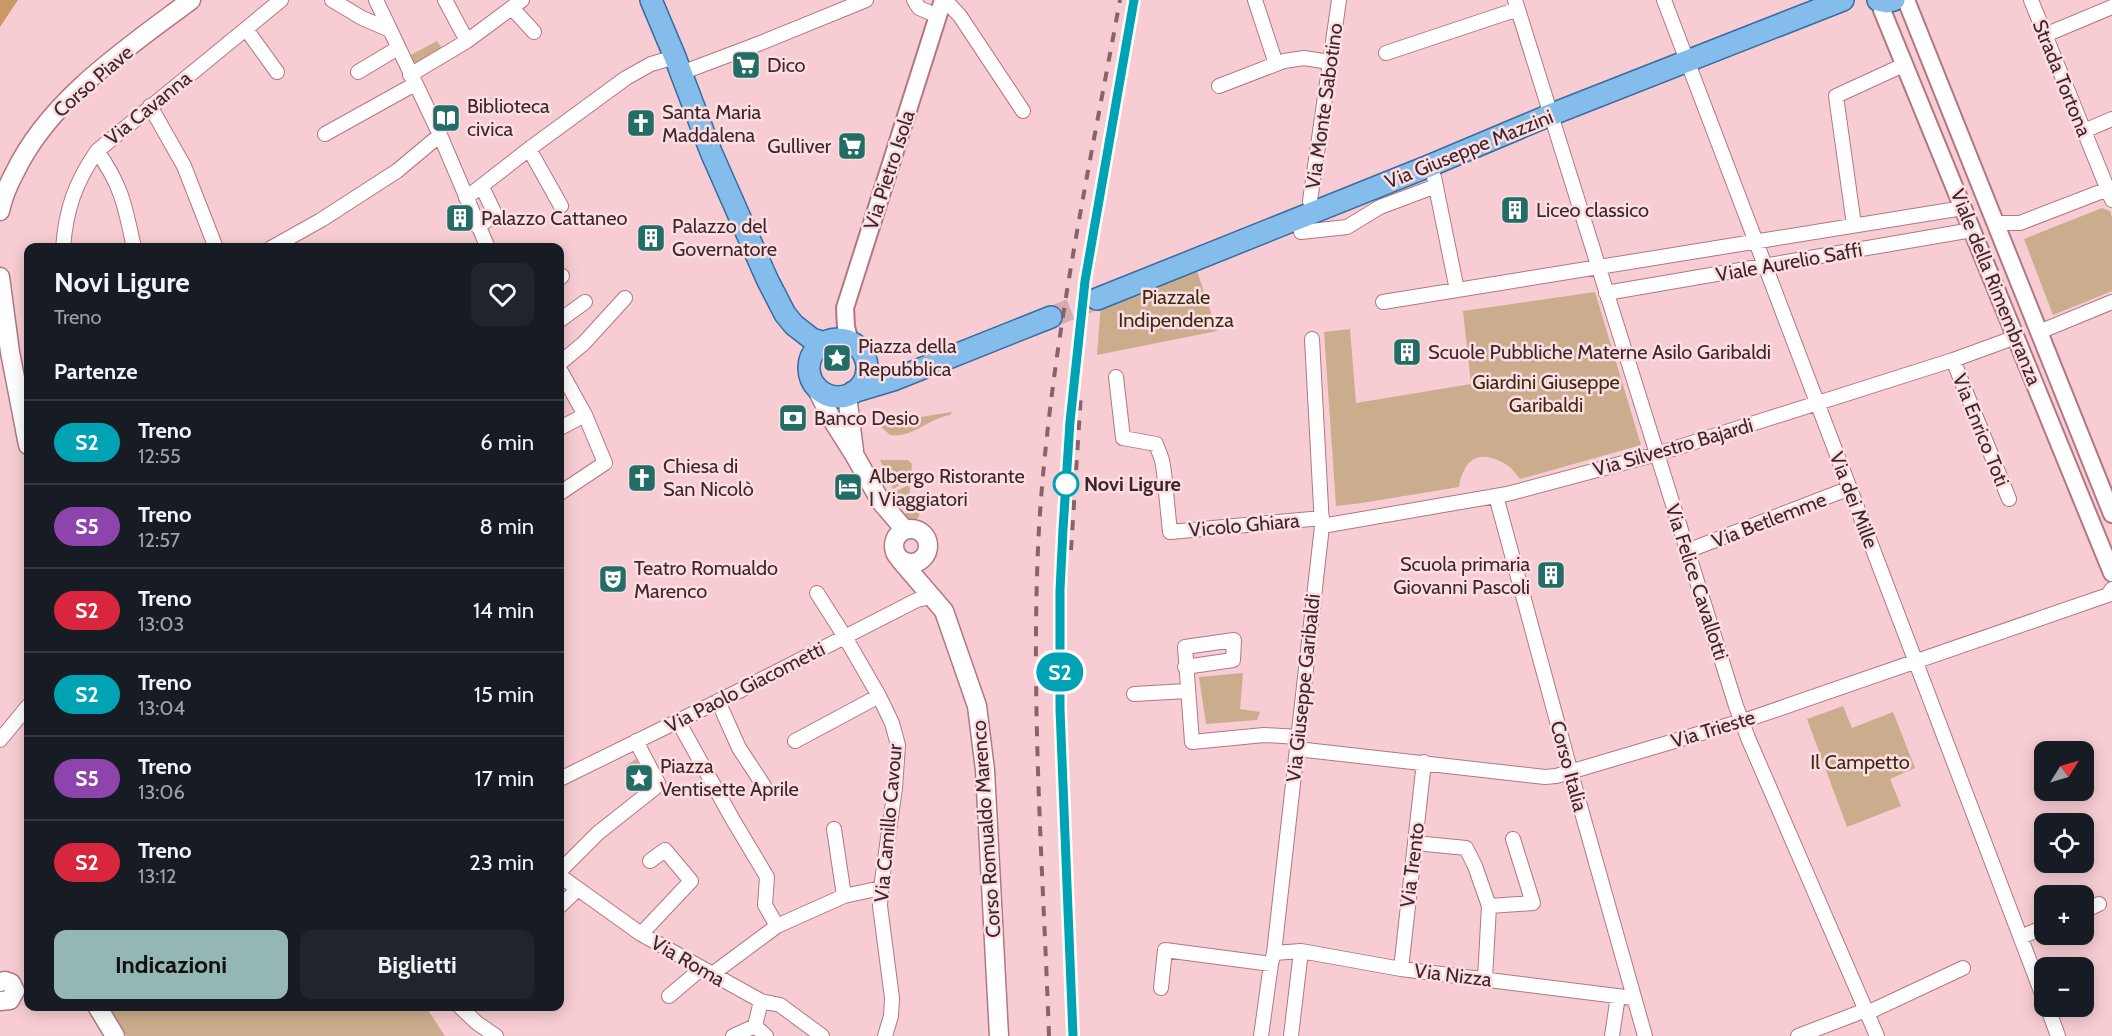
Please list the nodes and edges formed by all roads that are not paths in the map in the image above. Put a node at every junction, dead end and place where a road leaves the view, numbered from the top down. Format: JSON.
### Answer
{"nodes":[{"id":1,"x":191,"y":0,"type":"edge"},
{"id":2,"x":281,"y":0,"type":"edge"},
{"id":3,"x":332,"y":0,"type":"edge"},
{"id":4,"x":445,"y":0,"type":"edge"},
{"id":5,"x":651,"y":0,"type":"edge"},
{"id":6,"x":866,"y":0,"type":"edge"},
{"id":7,"x":914,"y":0,"type":"edge"},
{"id":8,"x":1255,"y":0,"type":"edge"},
{"id":9,"x":1339,"y":0,"type":"edge"},
{"id":10,"x":1664,"y":0,"type":"edge"},
{"id":11,"x":1843,"y":0,"type":"edge"},
{"id":12,"x":1885,"y":0,"type":"edge"},
{"id":13,"x":1906,"y":0,"type":"edge"},
{"id":14,"x":2031,"y":0,"type":"edge"},
{"id":15,"x":382,"y":2,"type":"edge"},
{"id":16,"x":517,"y":4,"type":"edge"},
{"id":17,"x":841,"y":5,"type":"edge"},
{"id":18,"x":942,"y":5,"type":"edge"},
{"id":19,"x":1516,"y":5,"type":"edge"},
{"id":20,"x":2112,"y":7,"type":"edge"},
{"id":21,"x":246,"y":29,"type":"junction"},
{"id":22,"x":390,"y":30,"type":"junction"},
{"id":23,"x":534,"y":32,"type":"dead end"},
{"id":24,"x":2045,"y":35,"type":"junction"},
{"id":25,"x":467,"y":41,"type":"junction"},
{"id":26,"x":398,"y":48,"type":"junction"},
{"id":27,"x":1386,"y":53,"type":"dead end"},
{"id":28,"x":1688,"y":61,"type":"junction"},
{"id":29,"x":1329,"y":62,"type":"junction"},
{"id":30,"x":1276,"y":64,"type":"junction"},
{"id":31,"x":678,"y":65,"type":"junction"},
{"id":32,"x":1905,"y":66,"type":"junction"},
{"id":33,"x":277,"y":72,"type":"dead end"},
{"id":34,"x":358,"y":72,"type":"dead end"},
{"id":35,"x":412,"y":80,"type":"junction"},
{"id":36,"x":1220,"y":86,"type":"dead end"},
{"id":37,"x":150,"y":106,"type":"junction"},
{"id":38,"x":1023,"y":111,"type":"dead end"},
{"id":39,"x":1550,"y":115,"type":"junction"},
{"id":40,"x":2112,"y":119,"type":"edge"},
{"id":41,"x":2084,"y":130,"type":"junction"},
{"id":42,"x":325,"y":134,"type":"dead end"},
{"id":43,"x":440,"y":135,"type":"junction"},
{"id":44,"x":529,"y":149,"type":"junction"},
{"id":45,"x":97,"y":151,"type":"junction"},
{"id":46,"x":482,"y":187,"type":"junction"},
{"id":47,"x":2111,"y":194,"type":"edge"},
{"id":48,"x":1985,"y":197,"type":"junction"},
{"id":49,"x":466,"y":198,"type":"junction"},
{"id":50,"x":561,"y":206,"type":"dead end"},
{"id":51,"x":1963,"y":207,"type":"junction"},
{"id":52,"x":0,"y":211,"type":"edge"},
{"id":53,"x":1305,"y":220,"type":"junction"},
{"id":54,"x":1996,"y":224,"type":"junction"},
{"id":55,"x":1854,"y":225,"type":"junction"},
{"id":56,"x":478,"y":226,"type":"junction"},
{"id":57,"x":1973,"y":232,"type":"junction"},
{"id":58,"x":1756,"y":242,"type":"junction"},
{"id":59,"x":64,"y":243,"type":"edge"},
{"id":60,"x":133,"y":243,"type":"edge"},
{"id":61,"x":214,"y":243,"type":"edge"},
{"id":62,"x":280,"y":243,"type":"edge"},
{"id":63,"x":486,"y":243,"type":"edge"},
{"id":64,"x":1766,"y":266,"type":"junction"},
{"id":65,"x":1598,"y":267,"type":"junction"},
{"id":66,"x":0,"y":277,"type":"edge"},
{"id":67,"x":766,"y":279,"type":"junction"},
{"id":68,"x":1457,"y":290,"type":"junction"},
{"id":69,"x":1606,"y":293,"type":"junction"},
{"id":70,"x":625,"y":298,"type":"dead end"},
{"id":71,"x":1097,"y":299,"type":"tunnel mouth"},
{"id":72,"x":585,"y":302,"type":"dead end"},
{"id":73,"x":1383,"y":302,"type":"dead end"},
{"id":74,"x":2112,"y":302,"type":"edge"},
{"id":75,"x":564,"y":317,"type":"edge"},
{"id":76,"x":1051,"y":317,"type":"tunnel mouth"},
{"id":77,"x":2039,"y":332,"type":"junction"},
{"id":78,"x":2016,"y":338,"type":"junction"},
{"id":79,"x":1312,"y":339,"type":"dead end"},
{"id":80,"x":849,"y":342,"type":"junction"},
{"id":81,"x":824,"y":343,"type":"junction"},
{"id":82,"x":1953,"y":360,"type":"junction"},
{"id":83,"x":564,"y":366,"type":"edge"},
{"id":84,"x":866,"y":366,"type":"junction"},
{"id":85,"x":902,"y":375,"type":"junction"},
{"id":86,"x":564,"y":377,"type":"edge"},
{"id":87,"x":1116,"y":377,"type":"dead end"},
{"id":88,"x":812,"y":380,"type":"junction"},
{"id":89,"x":850,"y":394,"type":"junction"},
{"id":90,"x":1818,"y":404,"type":"junction"},
{"id":91,"x":585,"y":415,"type":"junction"},
{"id":92,"x":24,"y":424,"type":"edge"},
{"id":93,"x":564,"y":426,"type":"edge"},
{"id":94,"x":1657,"y":454,"type":"junction"},
{"id":95,"x":855,"y":456,"type":"junction"},
{"id":96,"x":1850,"y":488,"type":"junction"},
{"id":97,"x":564,"y":490,"type":"edge"},
{"id":98,"x":1496,"y":496,"type":"junction"},
{"id":99,"x":2009,"y":499,"type":"dead end"},
{"id":100,"x":2112,"y":514,"type":"edge"},
{"id":101,"x":1322,"y":522,"type":"junction"},
{"id":102,"x":899,"y":536,"type":"junction"},
{"id":103,"x":1687,"y":551,"type":"junction"},
{"id":104,"x":924,"y":558,"type":"junction"},
{"id":105,"x":901,"y":561,"type":"junction"},
{"id":106,"x":2111,"y":567,"type":"edge"},
{"id":107,"x":2112,"y":589,"type":"edge"},
{"id":108,"x":817,"y":593,"type":"dead end"},
{"id":109,"x":931,"y":597,"type":"junction"},
{"id":110,"x":845,"y":637,"type":"junction"},
{"id":111,"x":1916,"y":661,"type":"junction"},
{"id":112,"x":1185,"y":667,"type":"dead end"},
{"id":113,"x":1187,"y":691,"type":"junction"},
{"id":114,"x":1134,"y":694,"type":"dead end"},
{"id":115,"x":879,"y":696,"type":"junction"},
{"id":116,"x":718,"y":701,"type":"junction"},
{"id":117,"x":24,"y":711,"type":"edge"},
{"id":118,"x":678,"y":721,"type":"junction"},
{"id":119,"x":1742,"y":721,"type":"junction"},
{"id":120,"x":0,"y":740,"type":"edge"},
{"id":121,"x":636,"y":741,"type":"junction"},
{"id":122,"x":795,"y":741,"type":"dead end"},
{"id":123,"x":1298,"y":743,"type":"junction"},
{"id":124,"x":1424,"y":762,"type":"junction"},
{"id":125,"x":1571,"y":772,"type":"junction"},
{"id":126,"x":564,"y":777,"type":"edge"},
{"id":127,"x":764,"y":786,"type":"dead end"},
{"id":128,"x":834,"y":829,"type":"dead end"},
{"id":129,"x":1513,"y":839,"type":"dead end"},
{"id":130,"x":1415,"y":843,"type":"junction"},
{"id":131,"x":650,"y":861,"type":"dead end"},
{"id":132,"x":564,"y":870,"type":"edge"},
{"id":133,"x":564,"y":877,"type":"edge"},
{"id":134,"x":880,"y":888,"type":"junction"},
{"id":135,"x":578,"y":889,"type":"junction"},
{"id":136,"x":843,"y":896,"type":"junction"},
{"id":137,"x":564,"y":902,"type":"edge"},
{"id":138,"x":2100,"y":904,"type":"dead end"},
{"id":139,"x":1489,"y":906,"type":"junction"},
{"id":140,"x":2094,"y":906,"type":"edge"},
{"id":141,"x":777,"y":926,"type":"junction"},
{"id":142,"x":2034,"y":931,"type":"edge"},
{"id":143,"x":641,"y":934,"type":"junction"},
{"id":144,"x":2021,"y":937,"type":"junction"},
{"id":145,"x":1301,"y":951,"type":"junction"},
{"id":146,"x":1273,"y":958,"type":"junction"},
{"id":147,"x":1963,"y":968,"type":"dead end"},
{"id":148,"x":1401,"y":969,"type":"junction"},
{"id":149,"x":706,"y":972,"type":"junction"},
{"id":150,"x":2034,"y":972,"type":"edge"},
{"id":151,"x":1485,"y":979,"type":"junction"},
{"id":152,"x":1161,"y":988,"type":"dead end"},
{"id":153,"x":669,"y":996,"type":"dead end"},
{"id":154,"x":1618,"y":996,"type":"junction"},
{"id":155,"x":1633,"y":998,"type":"junction"},
{"id":156,"x":761,"y":1002,"type":"junction"},
{"id":157,"x":100,"y":1011,"type":"edge"},
{"id":158,"x":471,"y":1011,"type":"edge"},
{"id":159,"x":1867,"y":1011,"type":"junction"},
{"id":160,"x":2051,"y":1017,"type":"edge"},
{"id":161,"x":755,"y":1026,"type":"junction"},
{"id":162,"x":115,"y":1036,"type":"edge"},
{"id":163,"x":496,"y":1036,"type":"edge"},
{"id":164,"x":734,"y":1036,"type":"edge"},
{"id":165,"x":766,"y":1036,"type":"edge"},
{"id":166,"x":822,"y":1036,"type":"edge"},
{"id":167,"x":885,"y":1036,"type":"edge"},
{"id":168,"x":999,"y":1036,"type":"edge"},
{"id":169,"x":1261,"y":1036,"type":"edge"},
{"id":170,"x":1291,"y":1036,"type":"edge"},
{"id":171,"x":1612,"y":1036,"type":"edge"},
{"id":172,"x":1645,"y":1036,"type":"edge"},
{"id":173,"x":1798,"y":1036,"type":"edge"},
{"id":174,"x":1877,"y":1036,"type":"edge"},
{"id":175,"x":2058,"y":1036,"type":"edge"}],
"edges":[{"from":1,"to":52,"type":"main road","name":"Corso Piave"},
{"from":2,"to":21,"type":"street","name":"Via Cavanna"},
{"from":3,"to":22,"type":"street"},
{"from":4,"to":25,"type":"street"},
{"from":5,"to":31,"type":"main road"},
{"from":6,"to":17,"type":"street"},
{"from":7,"to":18,"type":"street"},
{"from":8,"to":30,"type":"street"},
{"from":9,"to":29,"type":"street","name":"Via Monte Sabotino"},
{"from":10,"to":28,"type":"street","name":"Via dei Mille"},
{"from":11,"to":28,"type":"main road","name":"Via Giuseppe Mazzini"},
{"from":12,"to":32,"type":"street","name":"Viale della Rimembranza"},
{"from":13,"to":48,"type":"street","name":"Viale della Rimembranza"},
{"from":14,"to":24,"type":"street","name":"Strada Tortona"},
{"from":15,"to":22,"type":"street"},
{"from":16,"to":23,"type":"street"},
{"from":16,"to":25,"type":"street"},
{"from":17,"to":31,"type":"street"},
{"from":18,"to":38,"type":"street"},
{"from":18,"to":80,"type":"street","name":"Via Pietro Isola"},
{"from":19,"to":27,"type":"street"},
{"from":19,"to":39,"type":"street","name":"Via Felice Cavallotti"},
{"from":20,"to":24,"type":"street"},
{"from":21,"to":33,"type":"street"},
{"from":21,"to":37,"type":"street","name":"Via Cavanna"},
{"from":22,"to":26,"type":"street"},
{"from":24,"to":41,"type":"street","name":"Strada Tortona"},
{"from":25,"to":35,"type":"street"},
{"from":26,"to":34,"type":"street"},
{"from":26,"to":35,"type":"street"},
{"from":28,"to":39,"type":"main road","name":"Via Giuseppe Mazzini"},
{"from":28,"to":58,"type":"street","name":"Via dei Mille"},
{"from":29,"to":30,"type":"street"},
{"from":29,"to":53,"type":"street","name":"Via Monte Sabotino"},
{"from":30,"to":36,"type":"street"},
{"from":31,"to":44,"type":"street"},
{"from":31,"to":67,"type":"main road"},
{"from":32,"to":51,"type":"street","name":"Viale della Rimembranza"},
{"from":32,"to":55,"type":"street"},
{"from":35,"to":42,"type":"street"},
{"from":35,"to":43,"type":"street"},
{"from":37,"to":45,"type":"street","name":"Via Cavanna"},
{"from":37,"to":61,"type":"street"},
{"from":39,"to":53,"type":"main road","name":"Via Giuseppe Mazzini"},
{"from":39,"to":65,"type":"street","name":"Via Felice Cavallotti"},
{"from":40,"to":41,"type":"street"},
{"from":41,"to":47,"type":"street","name":"Strada Tortona"},
{"from":43,"to":49,"type":"street"},
{"from":43,"to":62,"type":"street"},
{"from":44,"to":46,"type":"street"},
{"from":44,"to":50,"type":"street"},
{"from":45,"to":59,"type":"street","name":"Via Cavanna"},
{"from":45,"to":60,"type":"street"},
{"from":46,"to":49,"type":"street"},
{"from":46,"to":56,"type":"street"},
{"from":47,"to":54,"type":"street"},
{"from":48,"to":51,"type":"street"},
{"from":48,"to":54,"type":"street","name":"Viale della Rimembranza"},
{"from":49,"to":56,"type":"street"},
{"from":51,"to":55,"type":"street","name":"Viale Aurelio Saffi"},
{"from":51,"to":57,"type":"street","name":"Viale della Rimembranza"},
{"from":53,"to":68,"type":"street"},
{"from":53,"to":71,"type":"main road","name":"Via Giuseppe Mazzini"},
{"from":54,"to":57,"type":"street"},
{"from":54,"to":77,"type":"street","name":"Viale della Rimembranza"},
{"from":55,"to":58,"type":"street","name":"Viale Aurelio Saffi"},
{"from":56,"to":63,"type":"street"},
{"from":57,"to":64,"type":"street","name":"Viale Aurelio Saffi"},
{"from":57,"to":78,"type":"street","name":"Viale della Rimembranza"},
{"from":58,"to":64,"type":"street","name":"Via dei Mille"},
{"from":58,"to":65,"type":"street","name":"Viale Aurelio Saffi"},
{"from":64,"to":69,"type":"street","name":"Viale Aurelio Saffi"},
{"from":64,"to":90,"type":"street","name":"Via dei Mille"},
{"from":65,"to":68,"type":"street","name":"Viale Aurelio Saffi"},
{"from":65,"to":69,"type":"street","name":"Via Felice Cavallotti"},
{"from":66,"to":92,"type":"main road"},
{"from":67,"to":81,"type":"main road"},
{"from":67,"to":88,"type":"main road"},
{"from":68,"to":73,"type":"street","name":"Viale Aurelio Saffi"},
{"from":69,"to":94,"type":"street","name":"Via Felice Cavallotti"},
{"from":70,"to":83,"type":"street"},
{"from":72,"to":75,"type":"street"},
{"from":74,"to":77,"type":"street"},
{"from":76,"to":85,"type":"main road"},
{"from":77,"to":100,"type":"street","name":"Viale della Rimembranza"},
{"from":78,"to":82,"type":"street","name":"Via Silvestro Bajardi"},
{"from":78,"to":106,"type":"street","name":"Viale della Rimembranza"},
{"from":79,"to":101,"type":"street","name":"Via Giuseppe Garibaldi"},
{"from":80,"to":81,"type":"main road"},
{"from":80,"to":84,"type":"main road"},
{"from":81,"to":88,"type":"main road"},
{"from":82,"to":90,"type":"street","name":"Via Silvestro Bajardi"},
{"from":82,"to":99,"type":"street","name":"Via Enrico Toti"},
{"from":84,"to":85,"type":"main road"},
{"from":84,"to":89,"type":"main road"},
{"from":85,"to":89,"type":"main road"},
{"from":86,"to":91,"type":"street"},
{"from":87,"to":101,"type":"street","name":"Vicolo Ghiara"},
{"from":88,"to":89,"type":"main road"},
{"from":88,"to":95,"type":"main road"},
{"from":89,"to":95,"type":"main road"},
{"from":90,"to":94,"type":"street","name":"Via Silvestro Bajardi"},
{"from":90,"to":96,"type":"street","name":"Via dei Mille"},
{"from":91,"to":93,"type":"street"},
{"from":91,"to":97,"type":"street"},
{"from":94,"to":98,"type":"street","name":"Via Silvestro Bajardi"},
{"from":94,"to":103,"type":"street","name":"Via Felice Cavallotti"},
{"from":95,"to":102,"type":"main road"},
{"from":96,"to":103,"type":"street","name":"Via Betlemme"},
{"from":96,"to":111,"type":"street","name":"Via dei Mille"},
{"from":98,"to":101,"type":"street","name":"Via Silvestro Bajardi"},
{"from":98,"to":125,"type":"street","name":"Corso Italia"},
{"from":101,"to":123,"type":"street","name":"Via Giuseppe Garibaldi"},
{"from":102,"to":104,"type":"main road"},
{"from":102,"to":105,"type":"main road"},
{"from":103,"to":119,"type":"street","name":"Via Felice Cavallotti"},
{"from":104,"to":105,"type":"main road"},
{"from":104,"to":109,"type":"main road","name":"Corso Romualdo Marenco"},
{"from":105,"to":109,"type":"main road","name":"Corso Romualdo Marenco"},
{"from":107,"to":111,"type":"street","name":"Via Trieste"},
{"from":108,"to":110,"type":"street","name":"Via Camillo Cavour"},
{"from":109,"to":110,"type":"street","name":"Via Paolo Giacometti"},
{"from":109,"to":168,"type":"main road","name":"Corso Romualdo Marenco"},
{"from":110,"to":115,"type":"street","name":"Via Camillo Cavour"},
{"from":110,"to":116,"type":"street","name":"Via Paolo Giacometti"},
{"from":111,"to":119,"type":"street","name":"Via Trieste"},
{"from":111,"to":144,"type":"street","name":"Via dei Mille"},
{"from":112,"to":113,"type":"street"},
{"from":113,"to":114,"type":"street"},
{"from":113,"to":123,"type":"street","name":"Via Trieste"},
{"from":115,"to":122,"type":"street"},
{"from":115,"to":134,"type":"street","name":"Via Camillo Cavour"},
{"from":116,"to":118,"type":"street","name":"Via Paolo Giacometti"},
{"from":116,"to":127,"type":"street"},
{"from":117,"to":120,"type":"street"},
{"from":118,"to":121,"type":"street","name":"Via Paolo Giacometti"},
{"from":118,"to":141,"type":"street"},
{"from":119,"to":125,"type":"street","name":"Via Trieste"},
{"from":119,"to":159,"type":"street","name":"Via Felice Cavallotti"},
{"from":121,"to":126,"type":"street","name":"Via Paolo Giacometti"},
{"from":121,"to":132,"type":"street"},
{"from":123,"to":124,"type":"street","name":"Via Trieste"},
{"from":123,"to":146,"type":"street","name":"Via Giuseppe Garibaldi"},
{"from":124,"to":125,"type":"street","name":"Via Trieste"},
{"from":124,"to":130,"type":"street","name":"Via Trento"},
{"from":125,"to":155,"type":"street","name":"Corso Italia"},
{"from":128,"to":136,"type":"street"},
{"from":129,"to":139,"type":"street"},
{"from":130,"to":139,"type":"street"},
{"from":130,"to":148,"type":"street","name":"Via Trento"},
{"from":131,"to":143,"type":"street"},
{"from":133,"to":135,"type":"street","name":"Via Roma"},
{"from":134,"to":136,"type":"street"},
{"from":134,"to":167,"type":"street","name":"Via Camillo Cavour"},
{"from":135,"to":137,"type":"street"},
{"from":135,"to":143,"type":"street","name":"Via Roma"},
{"from":136,"to":141,"type":"street"},
{"from":138,"to":140,"type":"street"},
{"from":139,"to":151,"type":"street"},
{"from":141,"to":149,"type":"street"},
{"from":142,"to":144,"type":"street"},
{"from":143,"to":149,"type":"street","name":"Via Roma"},
{"from":144,"to":150,"type":"street","name":"Via dei Mille"},
{"from":145,"to":146,"type":"street","name":"Via Nizza"},
{"from":145,"to":148,"type":"street","name":"Via Nizza"},
{"from":145,"to":170,"type":"street"},
{"from":146,"to":152,"type":"street","name":"Via Nizza"},
{"from":146,"to":169,"type":"street","name":"Via Giuseppe Garibaldi"},
{"from":147,"to":159,"type":"street"},
{"from":148,"to":151,"type":"street","name":"Via Nizza"},
{"from":149,"to":153,"type":"street"},
{"from":149,"to":156,"type":"street","name":"Via Roma"},
{"from":151,"to":154,"type":"street","name":"Via Nizza"},
{"from":154,"to":155,"type":"street","name":"Via Nizza"},
{"from":154,"to":171,"type":"street"},
{"from":155,"to":172,"type":"street","name":"Corso Italia"},
{"from":156,"to":161,"type":"street"},
{"from":156,"to":166,"type":"street","name":"Via Roma"},
{"from":157,"to":162,"type":"main road"},
{"from":158,"to":163,"type":"street"},
{"from":159,"to":173,"type":"street"},
{"from":159,"to":174,"type":"street","name":"Via Felice Cavallotti"},
{"from":160,"to":175,"type":"street"},
{"from":161,"to":164,"type":"street"},
{"from":161,"to":165,"type":"street"}]}
